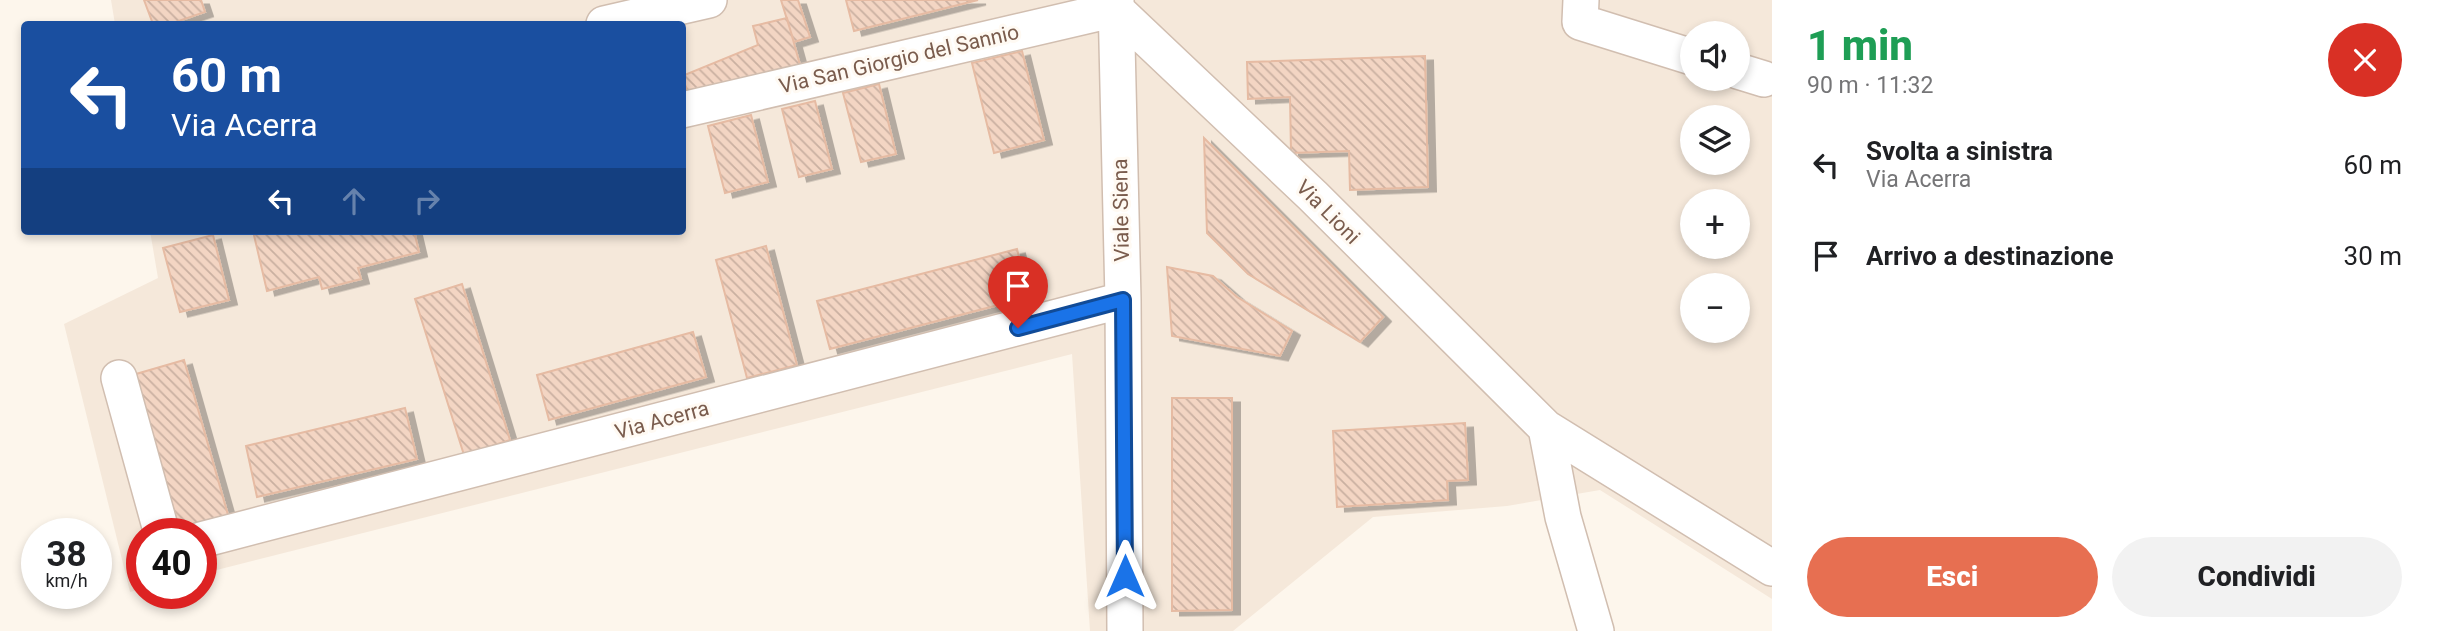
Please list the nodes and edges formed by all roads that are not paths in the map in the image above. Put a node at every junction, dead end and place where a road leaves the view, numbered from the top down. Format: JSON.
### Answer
{"nodes":[{"id":1,"x":709,"y":0,"type":"edge"},
{"id":2,"x":1581,"y":0,"type":"edge"},
{"id":3,"x":1113,"y":3,"type":"edge"},
{"id":4,"x":617,"y":21,"type":"edge"},
{"id":5,"x":1680,"y":53,"type":"edge"},
{"id":6,"x":686,"y":109,"type":"edge"},
{"id":7,"x":1123,"y":300,"type":"junction"},
{"id":8,"x":119,"y":378,"type":"dead end"},
{"id":9,"x":1546,"y":428,"type":"junction"},
{"id":10,"x":158,"y":518,"type":"edge"},
{"id":11,"x":217,"y":536,"type":"edge"},
{"id":12,"x":1772,"y":568,"type":"edge"},
{"id":13,"x":1125,"y":631,"type":"edge"},
{"id":14,"x":1596,"y":631,"type":"edge"}],
"edges":[{"from":1,"to":4,"type":"street"},
{"from":2,"to":5,"type":"street"},
{"from":3,"to":6,"type":"street","name":"Via San Giorgio del Sannio"},
{"from":3,"to":7,"type":"street","name":"Viale Siena"},
{"from":3,"to":9,"type":"street","name":"Via Lioni"},
{"from":7,"to":11,"type":"street","name":"Via Acerra"},
{"from":7,"to":13,"type":"street","name":"Viale Siena"},
{"from":8,"to":10,"type":"street"},
{"from":9,"to":12,"type":"street","name":"Via Lioni"},
{"from":9,"to":14,"type":"street"}]}
